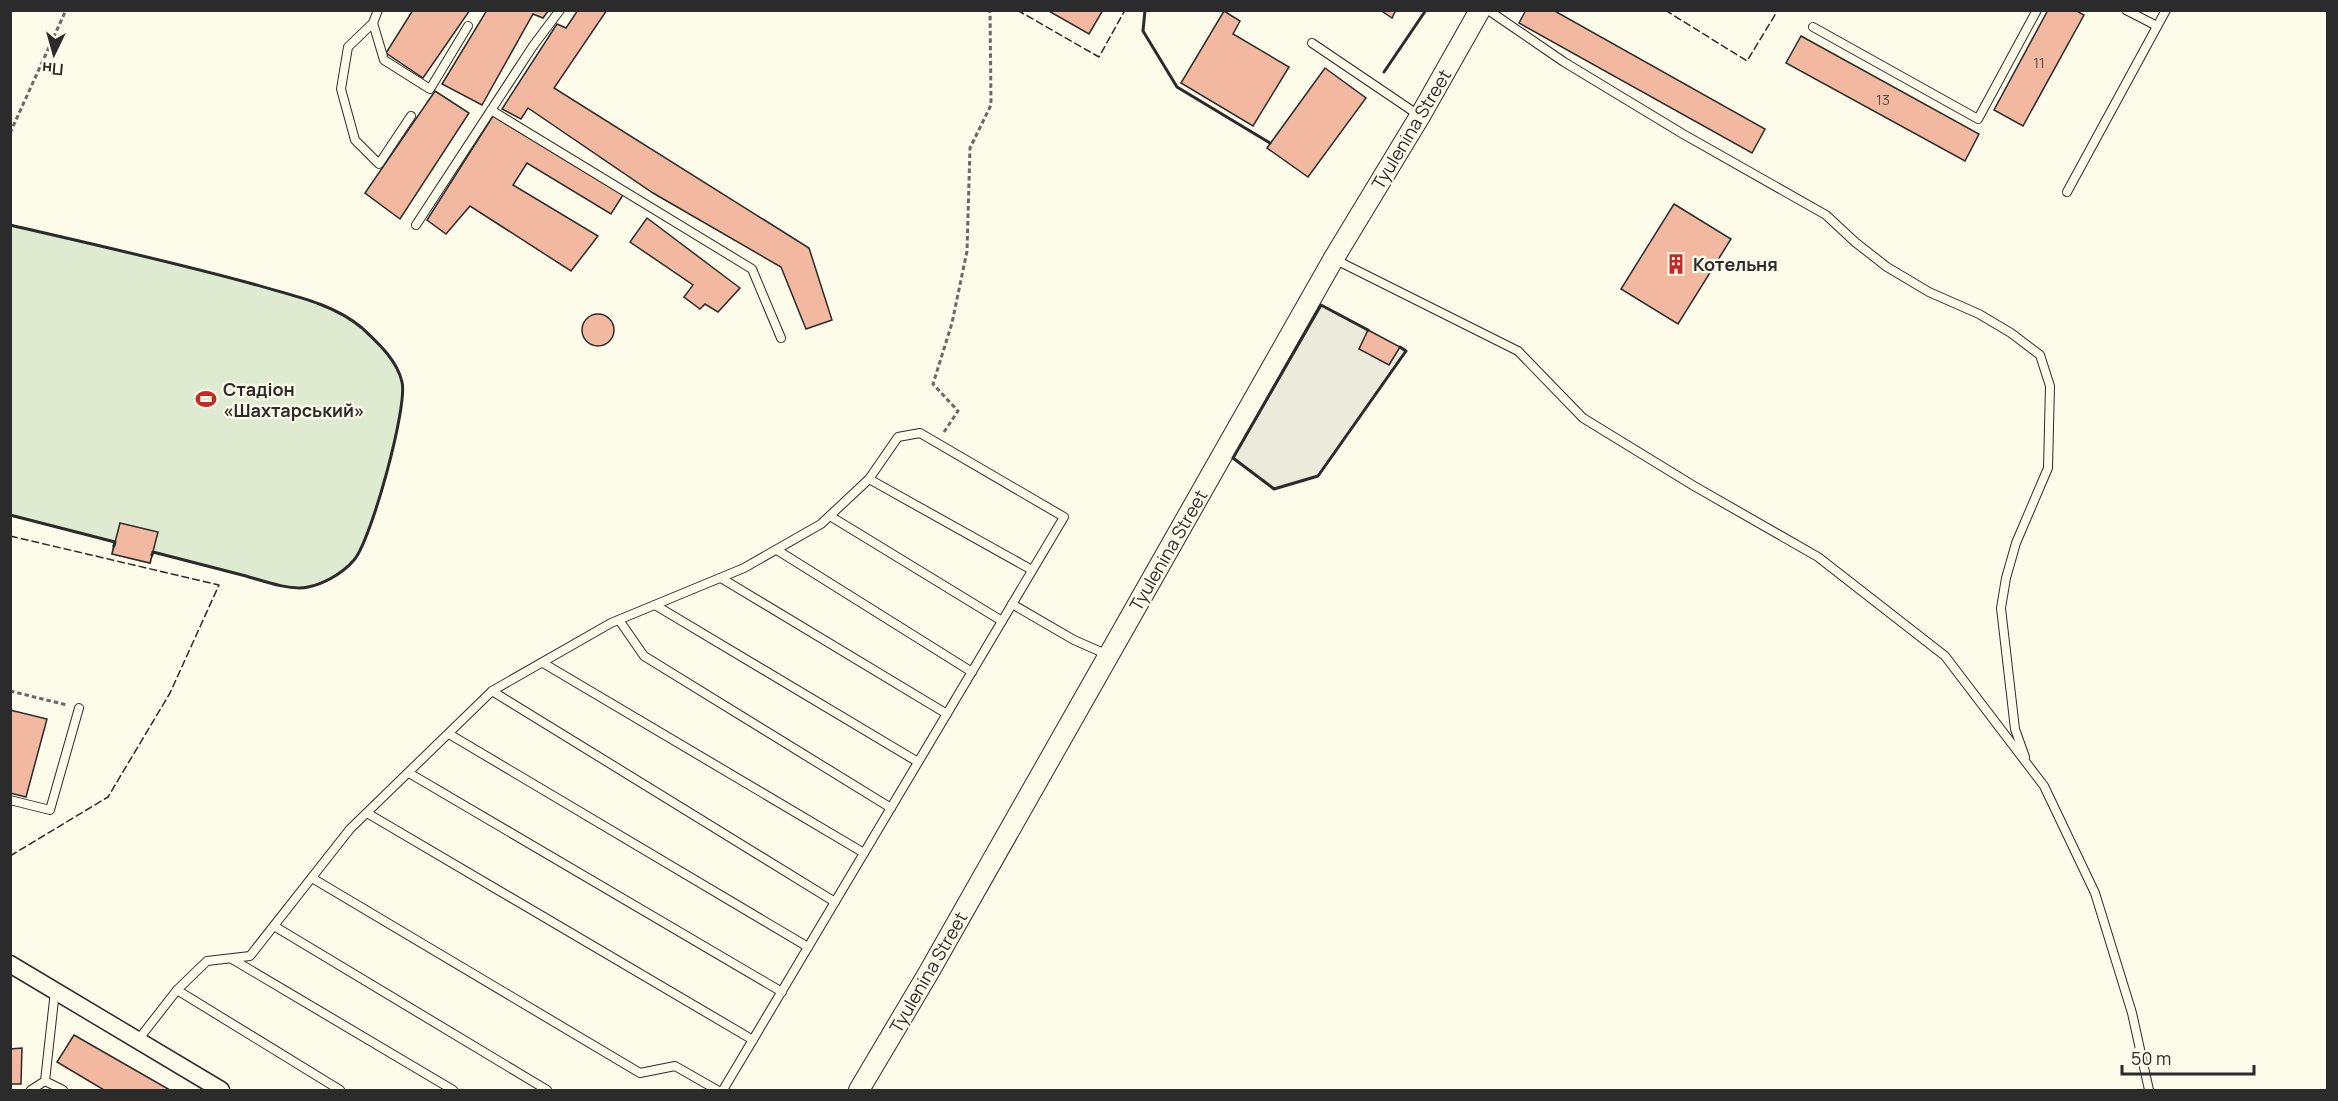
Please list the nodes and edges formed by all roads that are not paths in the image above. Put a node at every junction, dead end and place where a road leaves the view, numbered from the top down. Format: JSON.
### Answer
{"nodes":[{"id":1,"x":378,"y":10,"type":"edge"},
{"id":2,"x":560,"y":10,"type":"edge"},
{"id":3,"x":1480,"y":10,"type":"edge"},
{"id":4,"x":1488,"y":10,"type":"edge"},
{"id":5,"x":2037,"y":10,"type":"edge"},
{"id":6,"x":2126,"y":10,"type":"edge"},
{"id":7,"x":2166,"y":10,"type":"edge"},
{"id":8,"x":373,"y":23,"type":"junction"},
{"id":9,"x":2157,"y":26,"type":"junction"},
{"id":10,"x":468,"y":27,"type":"dead end"},
{"id":11,"x":1813,"y":27,"type":"dead end"},
{"id":12,"x":1312,"y":43,"type":"dead end"},
{"id":13,"x":491,"y":110,"type":"junction"},
{"id":14,"x":411,"y":116,"type":"dead end"},
{"id":15,"x":1420,"y":116,"type":"junction"},
{"id":16,"x":2067,"y":192,"type":"dead end"},
{"id":17,"x":416,"y":225,"type":"dead end"},
{"id":18,"x":1334,"y":258,"type":"junction"},
{"id":19,"x":781,"y":338,"type":"dead end"},
{"id":20,"x":868,"y":479,"type":"junction"},
{"id":21,"x":830,"y":516,"type":"junction"},
{"id":22,"x":777,"y":550,"type":"junction"},
{"id":23,"x":1032,"y":570,"type":"junction"},
{"id":24,"x":721,"y":578,"type":"junction"},
{"id":25,"x":1012,"y":604,"type":"junction"},
{"id":26,"x":655,"y":605,"type":"junction"},
{"id":27,"x":619,"y":620,"type":"junction"},
{"id":28,"x":1002,"y":621,"type":"junction"},
{"id":29,"x":1108,"y":655,"type":"junction"},
{"id":30,"x":543,"y":663,"type":"junction"},
{"id":31,"x":972,"y":672,"type":"junction"},
{"id":32,"x":492,"y":691,"type":"junction"},
{"id":33,"x":79,"y":708,"type":"road end"},
{"id":34,"x":947,"y":714,"type":"junction"},
{"id":35,"x":448,"y":734,"type":"junction"},
{"id":36,"x":918,"y":762,"type":"junction"},
{"id":37,"x":2028,"y":764,"type":"junction"},
{"id":38,"x":409,"y":773,"type":"junction"},
{"id":39,"x":10,"y":800,"type":"edge"},
{"id":40,"x":891,"y":808,"type":"junction"},
{"id":41,"x":367,"y":813,"type":"junction"},
{"id":42,"x":864,"y":853,"type":"junction"},
{"id":43,"x":312,"y":878,"type":"junction"},
{"id":44,"x":835,"y":902,"type":"junction"},
{"id":45,"x":274,"y":926,"type":"junction"},
{"id":46,"x":808,"y":947,"type":"junction"},
{"id":47,"x":231,"y":958,"type":"junction"},
{"id":48,"x":10,"y":964,"type":"edge"},
{"id":49,"x":55,"y":990,"type":"junction"},
{"id":50,"x":177,"y":990,"type":"junction"},
{"id":51,"x":782,"y":992,"type":"junction"},
{"id":52,"x":138,"y":1040,"type":"junction"},
{"id":53,"x":753,"y":1040,"type":"junction"},
{"id":54,"x":45,"y":1081,"type":"junction"},
{"id":55,"x":32,"y":1090,"type":"edge"},
{"id":56,"x":63,"y":1090,"type":"edge"},
{"id":57,"x":221,"y":1090,"type":"edge"},
{"id":58,"x":340,"y":1090,"type":"edge"},
{"id":59,"x":453,"y":1090,"type":"edge"},
{"id":60,"x":547,"y":1090,"type":"edge"},
{"id":61,"x":717,"y":1090,"type":"edge"},
{"id":62,"x":723,"y":1090,"type":"edge"},
{"id":63,"x":859,"y":1090,"type":"edge"},
{"id":64,"x":2149,"y":1090,"type":"edge"}],
"edges":[{"from":1,"to":8,"type":"lane"},
{"from":2,"to":13,"type":"lane"},
{"from":3,"to":15,"type":"street","name":"Tyulenina Street"},
{"from":4,"to":37,"type":"lane"},
{"from":5,"to":11,"type":"lane"},
{"from":6,"to":9,"type":"lane"},
{"from":7,"to":9,"type":"lane"},
{"from":8,"to":10,"type":"lane"},
{"from":8,"to":14,"type":"lane"},
{"from":9,"to":16,"type":"lane"},
{"from":12,"to":15,"type":"lane"},
{"from":13,"to":17,"type":"lane"},
{"from":13,"to":19,"type":"lane"},
{"from":15,"to":18,"type":"street","name":"Tyulenina Street"},
{"from":18,"to":29,"type":"street","name":"Tyulenina Street"},
{"from":18,"to":37,"type":"lane"},
{"from":20,"to":21,"type":"lane"},
{"from":20,"to":23,"type":"lane"},
{"from":20,"to":23,"type":"lane"},
{"from":21,"to":22,"type":"lane"},
{"from":21,"to":28,"type":"lane"},
{"from":22,"to":24,"type":"lane"},
{"from":22,"to":31,"type":"lane"},
{"from":23,"to":25,"type":"lane"},
{"from":24,"to":26,"type":"lane"},
{"from":24,"to":34,"type":"lane"},
{"from":25,"to":28,"type":"lane"},
{"from":25,"to":29,"type":"lane"},
{"from":26,"to":27,"type":"lane"},
{"from":26,"to":36,"type":"lane"},
{"from":27,"to":30,"type":"lane"},
{"from":27,"to":40,"type":"lane"},
{"from":28,"to":31,"type":"lane"},
{"from":29,"to":63,"type":"street","name":"Tyulenina Street"},
{"from":30,"to":32,"type":"lane"},
{"from":30,"to":42,"type":"lane"},
{"from":31,"to":34,"type":"lane"},
{"from":32,"to":35,"type":"lane"},
{"from":32,"to":44,"type":"lane"},
{"from":33,"to":39,"type":"lane"},
{"from":34,"to":36,"type":"lane"},
{"from":35,"to":38,"type":"lane"},
{"from":35,"to":46,"type":"lane"},
{"from":36,"to":40,"type":"lane"},
{"from":37,"to":64,"type":"lane"},
{"from":38,"to":41,"type":"lane"},
{"from":38,"to":51,"type":"lane"},
{"from":40,"to":42,"type":"lane"},
{"from":41,"to":43,"type":"lane"},
{"from":41,"to":53,"type":"lane"},
{"from":42,"to":44,"type":"lane"},
{"from":43,"to":45,"type":"lane"},
{"from":43,"to":61,"type":"lane"},
{"from":44,"to":46,"type":"lane"},
{"from":45,"to":47,"type":"lane"},
{"from":45,"to":60,"type":"lane"},
{"from":46,"to":51,"type":"lane"},
{"from":47,"to":50,"type":"lane"},
{"from":47,"to":59,"type":"lane"},
{"from":48,"to":49,"type":"street"},
{"from":49,"to":52,"type":"street"},
{"from":49,"to":54,"type":"lane"},
{"from":50,"to":52,"type":"lane"},
{"from":50,"to":58,"type":"lane"},
{"from":51,"to":53,"type":"lane"},
{"from":52,"to":57,"type":"street"},
{"from":53,"to":62,"type":"lane"},
{"from":54,"to":55,"type":"lane"},
{"from":54,"to":56,"type":"lane"}]}
